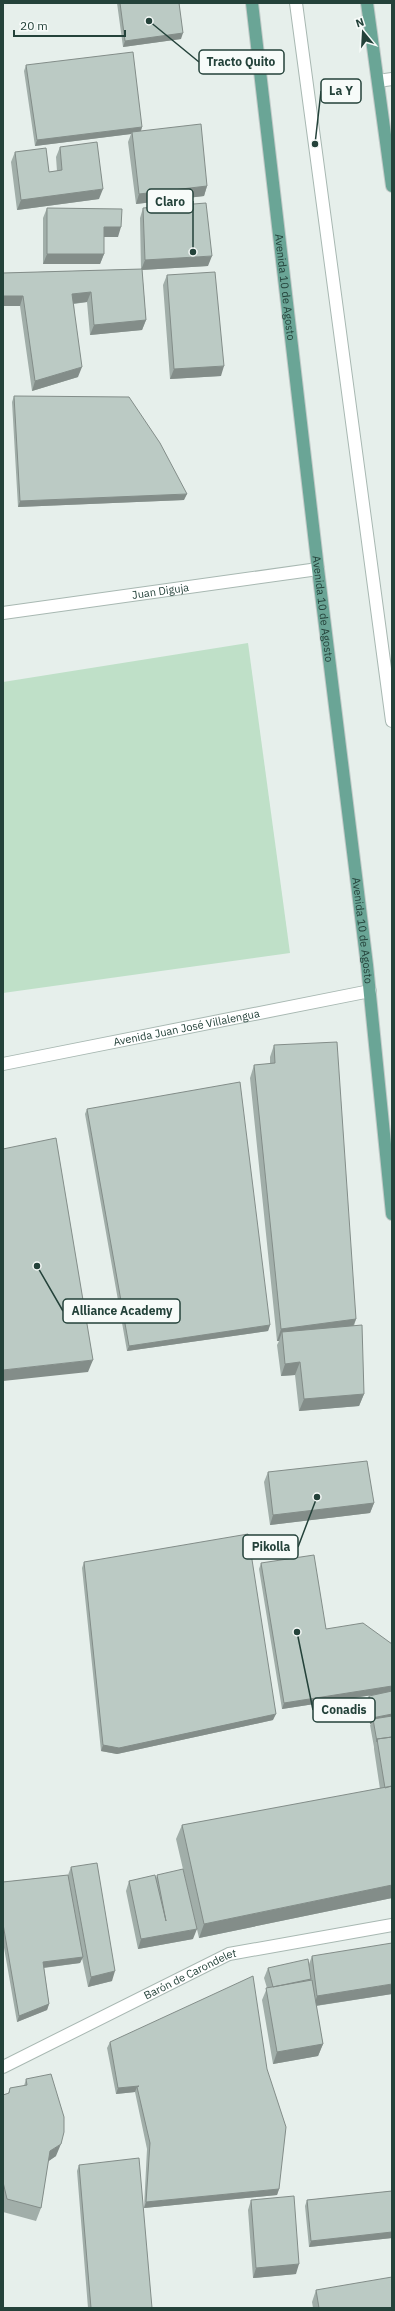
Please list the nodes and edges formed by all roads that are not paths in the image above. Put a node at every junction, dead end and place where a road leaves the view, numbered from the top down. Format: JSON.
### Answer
{"nodes":[{"id":1,"x":252,"y":3,"type":"edge"},
{"id":2,"x":296,"y":3,"type":"edge"},
{"id":3,"x":367,"y":3,"type":"edge"},
{"id":4,"x":392,"y":79,"type":"edge"},
{"id":5,"x":378,"y":80,"type":"junction"},
{"id":6,"x":392,"y":186,"type":"edge"},
{"id":7,"x":318,"y":569,"type":"junction"},
{"id":8,"x":3,"y":613,"type":"edge"},
{"id":9,"x":392,"y":721,"type":"edge"},
{"id":10,"x":370,"y":991,"type":"junction"},
{"id":11,"x":3,"y":1064,"type":"edge"},
{"id":12,"x":392,"y":1214,"type":"edge"},
{"id":13,"x":392,"y":1925,"type":"edge"},
{"id":14,"x":3,"y":2067,"type":"edge"}],
"edges":[{"from":1,"to":7,"type":"main road","name":"Avenida 10 de Agosto"},
{"from":2,"to":9,"type":"street"},
{"from":3,"to":5,"type":"main road"},
{"from":4,"to":5,"type":"street"},
{"from":5,"to":6,"type":"main road"},
{"from":7,"to":8,"type":"street","name":"Juan Diguja"},
{"from":7,"to":10,"type":"main road","name":"Avenida 10 de Agosto"},
{"from":10,"to":11,"type":"street","name":"Avenida Juan José Villalengua"},
{"from":10,"to":12,"type":"main road","name":"Avenida 10 de Agosto"},
{"from":13,"to":14,"type":"street","name":"Barón de Carondelet"}]}
